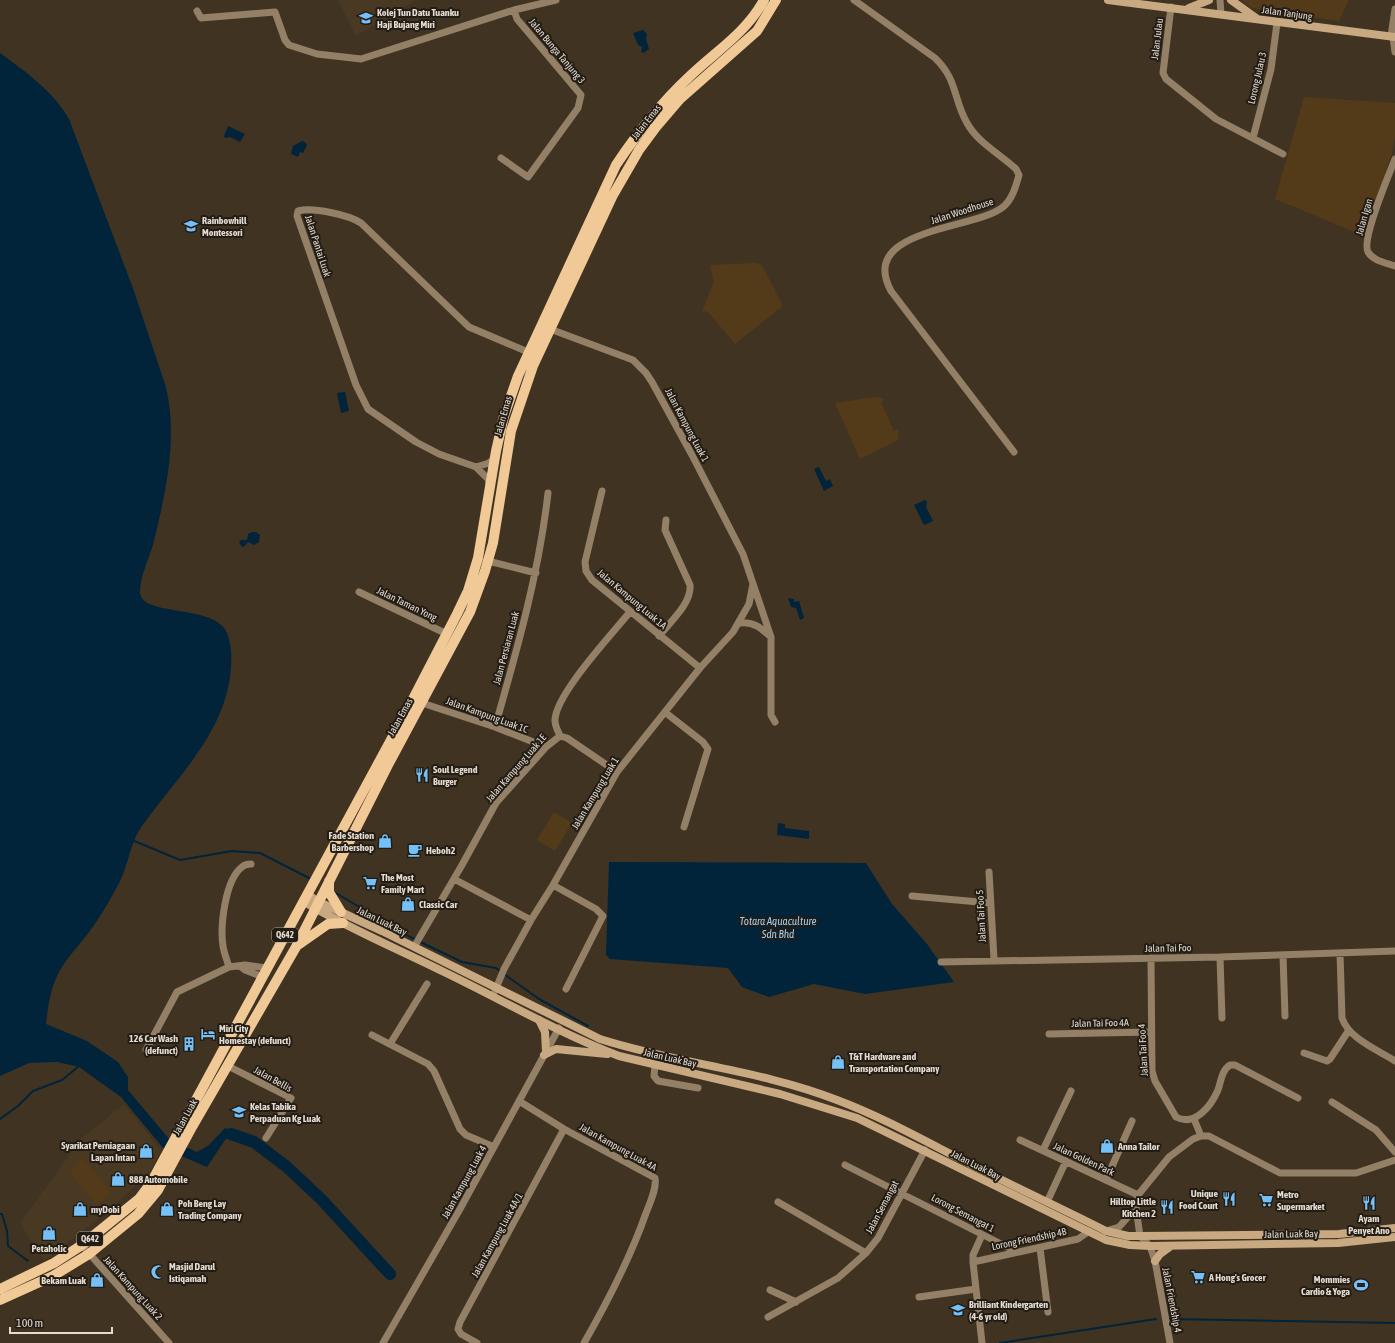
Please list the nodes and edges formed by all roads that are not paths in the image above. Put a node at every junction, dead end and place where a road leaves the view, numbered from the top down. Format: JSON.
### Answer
{"nodes":[{"id":1,"x":556,"y":0,"type":"edge"},
{"id":2,"x":764,"y":0,"type":"edge"},
{"id":3,"x":776,"y":0,"type":"edge"},
{"id":4,"x":854,"y":0,"type":"edge"},
{"id":5,"x":1108,"y":0,"type":"edge"},
{"id":6,"x":1209,"y":0,"type":"edge"},
{"id":7,"x":1220,"y":0,"type":"edge"},
{"id":8,"x":1231,"y":0,"type":"edge"},
{"id":9,"x":532,"y":2,"type":"edge"},
{"id":10,"x":1127,"y":2,"type":"edge"},
{"id":11,"x":1171,"y":7,"type":"junction"},
{"id":12,"x":1184,"y":9,"type":"junction"},
{"id":13,"x":1395,"y":9,"type":"edge"},
{"id":14,"x":514,"y":10,"type":"junction"},
{"id":15,"x":197,"y":11,"type":"dead end"},
{"id":16,"x":1221,"y":14,"type":"junction"},
{"id":17,"x":1259,"y":20,"type":"junction"},
{"id":18,"x":1277,"y":23,"type":"junction"},
{"id":19,"x":1393,"y":36,"type":"edge"},
{"id":20,"x":1395,"y":52,"type":"edge"},
{"id":21,"x":1253,"y":138,"type":"junction"},
{"id":22,"x":1283,"y":154,"type":"dead end"},
{"id":23,"x":502,"y":158,"type":"dead end"},
{"id":24,"x":1395,"y":159,"type":"edge"},
{"id":25,"x":1395,"y":266,"type":"edge"},
{"id":26,"x":550,"y":329,"type":"junction"},
{"id":27,"x":528,"y":352,"type":"junction"},
{"id":28,"x":1014,"y":452,"type":"dead end"},
{"id":29,"x":495,"y":458,"type":"junction"},
{"id":30,"x":476,"y":467,"type":"junction"},
{"id":31,"x":490,"y":486,"type":"junction"},
{"id":32,"x":602,"y":491,"type":"dead end"},
{"id":33,"x":548,"y":493,"type":"dead end"},
{"id":34,"x":666,"y":520,"type":"dead end"},
{"id":35,"x":488,"y":561,"type":"junction"},
{"id":36,"x":536,"y":573,"type":"junction"},
{"id":37,"x":754,"y":584,"type":"junction"},
{"id":38,"x":359,"y":592,"type":"dead end"},
{"id":39,"x":629,"y":612,"type":"junction"},
{"id":40,"x":740,"y":623,"type":"junction"},
{"id":41,"x":447,"y":634,"type":"junction"},
{"id":42,"x":659,"y":636,"type":"junction"},
{"id":43,"x":771,"y":637,"type":"junction"},
{"id":44,"x":700,"y":668,"type":"junction"},
{"id":45,"x":422,"y":703,"type":"junction"},
{"id":46,"x":666,"y":713,"type":"junction"},
{"id":47,"x":775,"y":722,"type":"dead end"},
{"id":48,"x":495,"y":727,"type":"junction"},
{"id":49,"x":560,"y":736,"type":"junction"},
{"id":50,"x":546,"y":747,"type":"junction"},
{"id":51,"x":617,"y":772,"type":"junction"},
{"id":52,"x":684,"y":827,"type":"dead end"},
{"id":53,"x":251,"y":864,"type":"dead end"},
{"id":54,"x":989,"y":872,"type":"dead end"},
{"id":55,"x":454,"y":879,"type":"junction"},
{"id":56,"x":314,"y":880,"type":"joint"},
{"id":57,"x":553,"y":885,"type":"junction"},
{"id":58,"x":328,"y":887,"type":"junction"},
{"id":59,"x":912,"y":896,"type":"dead end"},
{"id":60,"x":305,"y":897,"type":"junction"},
{"id":61,"x":990,"y":903,"type":"junction"},
{"id":62,"x":317,"y":905,"type":"junction"},
{"id":63,"x":341,"y":912,"type":"junction"},
{"id":64,"x":531,"y":920,"type":"junction"},
{"id":65,"x":343,"y":923,"type":"junction"},
{"id":66,"x":296,"y":947,"type":"junction"},
{"id":67,"x":414,"y":948,"type":"junction"},
{"id":68,"x":1395,"y":951,"type":"edge"},
{"id":69,"x":1340,"y":953,"type":"junction"},
{"id":70,"x":1283,"y":955,"type":"junction"},
{"id":71,"x":1220,"y":957,"type":"junction"},
{"id":72,"x":1151,"y":958,"type":"junction"},
{"id":73,"x":994,"y":960,"type":"junction"},
{"id":74,"x":941,"y":962,"type":"dead end"},
{"id":75,"x":229,"y":966,"type":"junction"},
{"id":76,"x":265,"y":973,"type":"junction"},
{"id":77,"x":498,"y":983,"type":"junction"},
{"id":78,"x":427,"y":984,"type":"dead end"},
{"id":79,"x":566,"y":988,"type":"dead end"},
{"id":80,"x":494,"y":996,"type":"junction"},
{"id":81,"x":1285,"y":1016,"type":"dead end"},
{"id":82,"x":556,"y":1018,"type":"junction"},
{"id":83,"x":1222,"y":1018,"type":"dead end"},
{"id":84,"x":540,"y":1020,"type":"junction"},
{"id":85,"x":570,"y":1025,"type":"junction"},
{"id":86,"x":559,"y":1028,"type":"junction"},
{"id":87,"x":1349,"y":1030,"type":"junction"},
{"id":88,"x":1151,"y":1032,"type":"junction"},
{"id":89,"x":1049,"y":1034,"type":"dead end"},
{"id":90,"x":372,"y":1035,"type":"dead end"},
{"id":91,"x":390,"y":1044,"type":"junction"},
{"id":92,"x":146,"y":1050,"type":"dead end"},
{"id":93,"x":1304,"y":1053,"type":"dead end"},
{"id":94,"x":545,"y":1054,"type":"junction"},
{"id":95,"x":619,"y":1056,"type":"junction"},
{"id":96,"x":1395,"y":1061,"type":"edge"},
{"id":97,"x":655,"y":1065,"type":"junction"},
{"id":98,"x":228,"y":1066,"type":"junction"},
{"id":99,"x":698,"y":1088,"type":"dead end"},
{"id":100,"x":1071,"y":1091,"type":"dead end"},
{"id":101,"x":1298,"y":1098,"type":"dead end"},
{"id":102,"x":519,"y":1101,"type":"junction"},
{"id":103,"x":1332,"y":1102,"type":"dead end"},
{"id":104,"x":1194,"y":1119,"type":"junction"},
{"id":105,"x":1132,"y":1121,"type":"dead end"},
{"id":106,"x":188,"y":1124,"type":"junction"},
{"id":107,"x":564,"y":1129,"type":"junction"},
{"id":108,"x":1201,"y":1136,"type":"junction"},
{"id":109,"x":266,"y":1138,"type":"dead end"},
{"id":110,"x":1020,"y":1140,"type":"dead end"},
{"id":111,"x":494,"y":1147,"type":"junction"},
{"id":112,"x":925,"y":1150,"type":"junction"},
{"id":113,"x":1043,"y":1150,"type":"junction"},
{"id":114,"x":1395,"y":1152,"type":"edge"},
{"id":115,"x":1395,"y":1160,"type":"edge"},
{"id":116,"x":1066,"y":1161,"type":"junction"},
{"id":117,"x":845,"y":1165,"type":"dead end"},
{"id":118,"x":165,"y":1168,"type":"junction"},
{"id":119,"x":1106,"y":1180,"type":"junction"},
{"id":120,"x":902,"y":1192,"type":"junction"},
{"id":121,"x":1138,"y":1195,"type":"junction"},
{"id":122,"x":778,"y":1202,"type":"dead end"},
{"id":123,"x":1047,"y":1202,"type":"junction"},
{"id":124,"x":1136,"y":1208,"type":"junction"},
{"id":125,"x":1395,"y":1228,"type":"edge"},
{"id":126,"x":1106,"y":1231,"type":"junction"},
{"id":127,"x":1088,"y":1232,"type":"junction"},
{"id":128,"x":982,"y":1235,"type":"junction"},
{"id":129,"x":1140,"y":1236,"type":"junction"},
{"id":130,"x":1161,"y":1236,"type":"junction"},
{"id":131,"x":1395,"y":1237,"type":"edge"},
{"id":132,"x":82,"y":1245,"type":"junction"},
{"id":133,"x":1174,"y":1245,"type":"junction"},
{"id":134,"x":1150,"y":1246,"type":"junction"},
{"id":135,"x":1040,"y":1248,"type":"junction"},
{"id":136,"x":1015,"y":1252,"type":"junction"},
{"id":137,"x":866,"y":1253,"type":"junction"},
{"id":138,"x":89,"y":1254,"type":"junction"},
{"id":139,"x":1155,"y":1261,"type":"junction"},
{"id":140,"x":973,"y":1262,"type":"junction"},
{"id":141,"x":0,"y":1289,"type":"edge"},
{"id":142,"x":976,"y":1289,"type":"junction"},
{"id":143,"x":770,"y":1290,"type":"dead end"},
{"id":144,"x":919,"y":1297,"type":"dead end"},
{"id":145,"x":0,"y":1300,"type":"edge"},
{"id":146,"x":796,"y":1302,"type":"junction"},
{"id":147,"x":1048,"y":1312,"type":"dead end"},
{"id":148,"x":768,"y":1317,"type":"dead end"},
{"id":149,"x":165,"y":1342,"type":"edge"},
{"id":150,"x":383,"y":1343,"type":"edge"},
{"id":151,"x":477,"y":1343,"type":"edge"},
{"id":152,"x":584,"y":1343,"type":"edge"},
{"id":153,"x":982,"y":1343,"type":"edge"},
{"id":154,"x":1170,"y":1343,"type":"edge"}],
"edges":[{"from":1,"to":9,"type":"street"},
{"from":2,"to":27,"type":"main road","name":"Jalan Emas"},
{"from":3,"to":26,"type":"main road","name":"Jalan Emas"},
{"from":4,"to":28,"type":"street","name":"Jalan Woodhouse"},
{"from":5,"to":10,"type":"street","name":"Jalan Tanjung"},
{"from":6,"to":12,"type":"street"},
{"from":7,"to":16,"type":"street"},
{"from":8,"to":17,"type":"street"},
{"from":9,"to":14,"type":"street"},
{"from":10,"to":11,"type":"street","name":"Jalan Tanjung"},
{"from":11,"to":12,"type":"street","name":"Jalan Tanjung"},
{"from":11,"to":21,"type":"street","name":"Jalan Julau"},
{"from":12,"to":16,"type":"street","name":"Jalan Tanjung"},
{"from":13,"to":19,"type":"street"},
{"from":14,"to":15,"type":"street"},
{"from":14,"to":23,"type":"street","name":"Jalan Bunga Tanjung 3"},
{"from":16,"to":17,"type":"street","name":"Jalan Tanjung"},
{"from":17,"to":18,"type":"street","name":"Jalan Tanjung"},
{"from":18,"to":19,"type":"street","name":"Jalan Tanjung"},
{"from":18,"to":21,"type":"street","name":"Lorong Julau 3"},
{"from":19,"to":20,"type":"street"},
{"from":21,"to":22,"type":"street"},
{"from":24,"to":25,"type":"street","name":"Jalan Igan"},
{"from":26,"to":35,"type":"main road","name":"Jalan Emas"},
{"from":26,"to":37,"type":"street","name":"Jalan Kampung Luak 1"},
{"from":27,"to":29,"type":"main road","name":"Jalan Emas"},
{"from":27,"to":30,"type":"street","name":"Jalan Pantai Luak"},
{"from":29,"to":30,"type":"street"},
{"from":29,"to":31,"type":"main road","name":"Jalan Emas"},
{"from":30,"to":31,"type":"street"},
{"from":31,"to":41,"type":"main road","name":"Jalan Emas"},
{"from":32,"to":39,"type":"street","name":"Jalan Kampung Luak 1A"},
{"from":33,"to":36,"type":"street","name":"Jalan Persiaran Luak"},
{"from":34,"to":42,"type":"street"},
{"from":35,"to":36,"type":"street"},
{"from":35,"to":45,"type":"main road","name":"Jalan Emas"},
{"from":36,"to":48,"type":"street","name":"Jalan Persiaran Luak"},
{"from":37,"to":40,"type":"street","name":"Jalan Kampung Luak 1"},
{"from":37,"to":43,"type":"street","name":"Jalan Kampung Luak 1"},
{"from":38,"to":41,"type":"street","name":"Jalan Taman Yong"},
{"from":39,"to":42,"type":"street","name":"Jalan Kampung Luak 1A"},
{"from":39,"to":49,"type":"street"},
{"from":40,"to":43,"type":"street"},
{"from":40,"to":44,"type":"street","name":"Jalan Kampung Luak 1"},
{"from":41,"to":56,"type":"main road","name":"Jalan Emas"},
{"from":42,"to":44,"type":"street","name":"Jalan Kampung Luak 1A"},
{"from":43,"to":47,"type":"street","name":"Jalan Kampung Luak 1"},
{"from":44,"to":46,"type":"street","name":"Jalan Kampung Luak 1"},
{"from":45,"to":48,"type":"street","name":"Jalan Kampung Luak 1C"},
{"from":45,"to":58,"type":"main road","name":"Jalan Emas"},
{"from":46,"to":51,"type":"street","name":"Jalan Kampung Luak 1"},
{"from":46,"to":52,"type":"street"},
{"from":48,"to":50,"type":"street","name":"Jalan Kampung Luak 1C"},
{"from":49,"to":50,"type":"street","name":"Jalan Kampung Luak 1E"},
{"from":49,"to":51,"type":"street"},
{"from":50,"to":55,"type":"street","name":"Jalan Kampung Luak 1E"},
{"from":51,"to":57,"type":"street","name":"Jalan Kampung Luak 1"},
{"from":53,"to":75,"type":"street"},
{"from":54,"to":61,"type":"street","name":"Jalan Tai Foo 5"},
{"from":55,"to":64,"type":"street"},
{"from":55,"to":67,"type":"street","name":"Jalan Kampung Luak 1E"},
{"from":56,"to":60,"type":"main road","name":"Jalan Luak"},
{"from":57,"to":64,"type":"street","name":"Jalan Kampung Luak 1"},
{"from":57,"to":79,"type":"street"},
{"from":58,"to":62,"type":"main road","name":"Jalan Luak"},
{"from":58,"to":63,"type":"main road"},
{"from":59,"to":61,"type":"street"},
{"from":60,"to":62,"type":"street","name":"Jalan Luak Bay"},
{"from":60,"to":76,"type":"main road","name":"Jalan Luak","number":"Q642"},
{"from":61,"to":73,"type":"street","name":"Jalan Tai Foo 5"},
{"from":62,"to":63,"type":"street","name":"Jalan Luak Bay"},
{"from":62,"to":65,"type":"street","name":"Jalan Luak Bay"},
{"from":62,"to":66,"type":"main road","name":"Jalan Luak","number":"Q642"},
{"from":63,"to":67,"type":"street","name":"Jalan Luak Bay"},
{"from":64,"to":77,"type":"street","name":"Jalan Kampung Luak 1"},
{"from":65,"to":66,"type":"main road"},
{"from":65,"to":80,"type":"street","name":"Jalan Luak Bay"},
{"from":66,"to":98,"type":"main road","name":"Jalan Luak","number":"Q642"},
{"from":67,"to":77,"type":"street","name":"Jalan Luak Bay"},
{"from":68,"to":69,"type":"street","name":"Jalan Tai Foo"},
{"from":69,"to":70,"type":"street","name":"Jalan Tai Foo"},
{"from":69,"to":87,"type":"street"},
{"from":70,"to":71,"type":"street","name":"Jalan Tai Foo"},
{"from":70,"to":81,"type":"street"},
{"from":71,"to":72,"type":"street","name":"Jalan Tai Foo"},
{"from":71,"to":83,"type":"street"},
{"from":72,"to":73,"type":"street","name":"Jalan Tai Foo"},
{"from":72,"to":88,"type":"street","name":"Jalan Tai Foo 4"},
{"from":73,"to":74,"type":"street","name":"Jalan Tai Foo"},
{"from":75,"to":76,"type":"street"},
{"from":75,"to":92,"type":"street"},
{"from":76,"to":106,"type":"main road","name":"Jalan Luak","number":"Q642"},
{"from":77,"to":80,"type":"street","name":"Jalan Kampung Luak 1"},
{"from":77,"to":82,"type":"street","name":"Jalan Luak Bay"},
{"from":78,"to":91,"type":"street"},
{"from":80,"to":84,"type":"street","name":"Jalan Luak Bay"},
{"from":82,"to":85,"type":"street","name":"Jalan Luak Bay"},
{"from":82,"to":86,"type":"street"},
{"from":84,"to":86,"type":"street","name":"Jalan Luak Bay"},
{"from":84,"to":94,"type":"street"},
{"from":85,"to":86,"type":"street"},
{"from":85,"to":123,"type":"street","name":"Jalan Luak Bay"},
{"from":86,"to":94,"type":"street","name":"Jalan Kampung Luak 4"},
{"from":86,"to":95,"type":"street","name":"Jalan Luak Bay"},
{"from":87,"to":93,"type":"street"},
{"from":87,"to":96,"type":"street"},
{"from":88,"to":89,"type":"street","name":"Jalan Tai Foo 4A"},
{"from":88,"to":104,"type":"street","name":"Jalan Tai Foo 4"},
{"from":90,"to":91,"type":"street"},
{"from":91,"to":111,"type":"street"},
{"from":94,"to":95,"type":"street"},
{"from":94,"to":102,"type":"street","name":"Jalan Kampung Luak 4"},
{"from":95,"to":97,"type":"street","name":"Jalan Luak Bay"},
{"from":97,"to":99,"type":"street"},
{"from":97,"to":112,"type":"street","name":"Jalan Luak Bay"},
{"from":98,"to":106,"type":"main road","name":"Jalan Luak","number":"Q642"},
{"from":98,"to":109,"type":"street","name":"Jalan Bellis"},
{"from":100,"to":113,"type":"street"},
{"from":101,"to":104,"type":"street"},
{"from":102,"to":107,"type":"street","name":"Jalan Kampung Luak 4A"},
{"from":102,"to":111,"type":"street","name":"Jalan Kampung Luak 4"},
{"from":103,"to":114,"type":"street"},
{"from":104,"to":108,"type":"street"},
{"from":105,"to":119,"type":"street"},
{"from":106,"to":118,"type":"main road","name":"Jalan Luak","number":"Q642"},
{"from":107,"to":151,"type":"street","name":"Jalan Kampung Luak 4A/1"},
{"from":107,"to":152,"type":"street","name":"Jalan Kampung Luak 4A"},
{"from":108,"to":115,"type":"street"},
{"from":108,"to":121,"type":"street"},
{"from":110,"to":113,"type":"street","name":"Jalan Golden Park"},
{"from":111,"to":150,"type":"street","name":"Jalan Kampung Luak 4"},
{"from":112,"to":120,"type":"street","name":"Jalan Semangat"},
{"from":112,"to":127,"type":"street","name":"Jalan Luak Bay"},
{"from":113,"to":116,"type":"street","name":"Jalan Golden Park"},
{"from":116,"to":119,"type":"street","name":"Jalan Golden Park"},
{"from":116,"to":123,"type":"street"},
{"from":117,"to":120,"type":"street","name":"Lorong Semangat 1"},
{"from":118,"to":132,"type":"main road","name":"Jalan Luak","number":"Q642"},
{"from":118,"to":138,"type":"main road","name":"Jalan Luak","number":"Q642"},
{"from":119,"to":121,"type":"street","name":"Jalan Golden Park"},
{"from":120,"to":128,"type":"street","name":"Lorong Semangat 1"},
{"from":120,"to":137,"type":"street","name":"Jalan Semangat"},
{"from":121,"to":124,"type":"street"},
{"from":122,"to":137,"type":"street"},
{"from":123,"to":126,"type":"street","name":"Jalan Luak Bay"},
{"from":124,"to":126,"type":"street"},
{"from":124,"to":129,"type":"street"},
{"from":125,"to":130,"type":"street","name":"Jalan Luak Bay"},
{"from":126,"to":129,"type":"street","name":"Jalan Luak Bay"},
{"from":127,"to":134,"type":"street","name":"Jalan Luak Bay"},
{"from":127,"to":135,"type":"street","name":"Lorong Friendship 4B"},
{"from":128,"to":136,"type":"street","name":"Lorong Semangat 1"},
{"from":128,"to":140,"type":"street"},
{"from":129,"to":130,"type":"street","name":"Jalan Luak Bay"},
{"from":129,"to":134,"type":"street"},
{"from":130,"to":134,"type":"street"},
{"from":131,"to":133,"type":"street","name":"Jalan Luak Bay"},
{"from":132,"to":138,"type":"street","name":"Jalan Kampung Luak 2"},
{"from":132,"to":141,"type":"main road","name":"Jalan Luak","number":"Q642"},
{"from":133,"to":134,"type":"street","name":"Jalan Luak Bay"},
{"from":133,"to":139,"type":"street"},
{"from":134,"to":139,"type":"street","name":"Jalan Friendship 4"},
{"from":135,"to":136,"type":"street","name":"Lorong Friendship 4B"},
{"from":135,"to":147,"type":"street"},
{"from":136,"to":140,"type":"street","name":"Lorong Friendship 4B"},
{"from":137,"to":146,"type":"street","name":"Jalan Semangat"},
{"from":138,"to":145,"type":"main road","name":"Jalan Luak","number":"Q642"},
{"from":138,"to":149,"type":"street","name":"Jalan Kampung Luak 2"},
{"from":139,"to":154,"type":"street","name":"Jalan Friendship 4"},
{"from":140,"to":142,"type":"street"},
{"from":142,"to":144,"type":"street"},
{"from":142,"to":153,"type":"street"},
{"from":143,"to":146,"type":"street"},
{"from":146,"to":148,"type":"street","name":"Jalan Semangat"}]}
